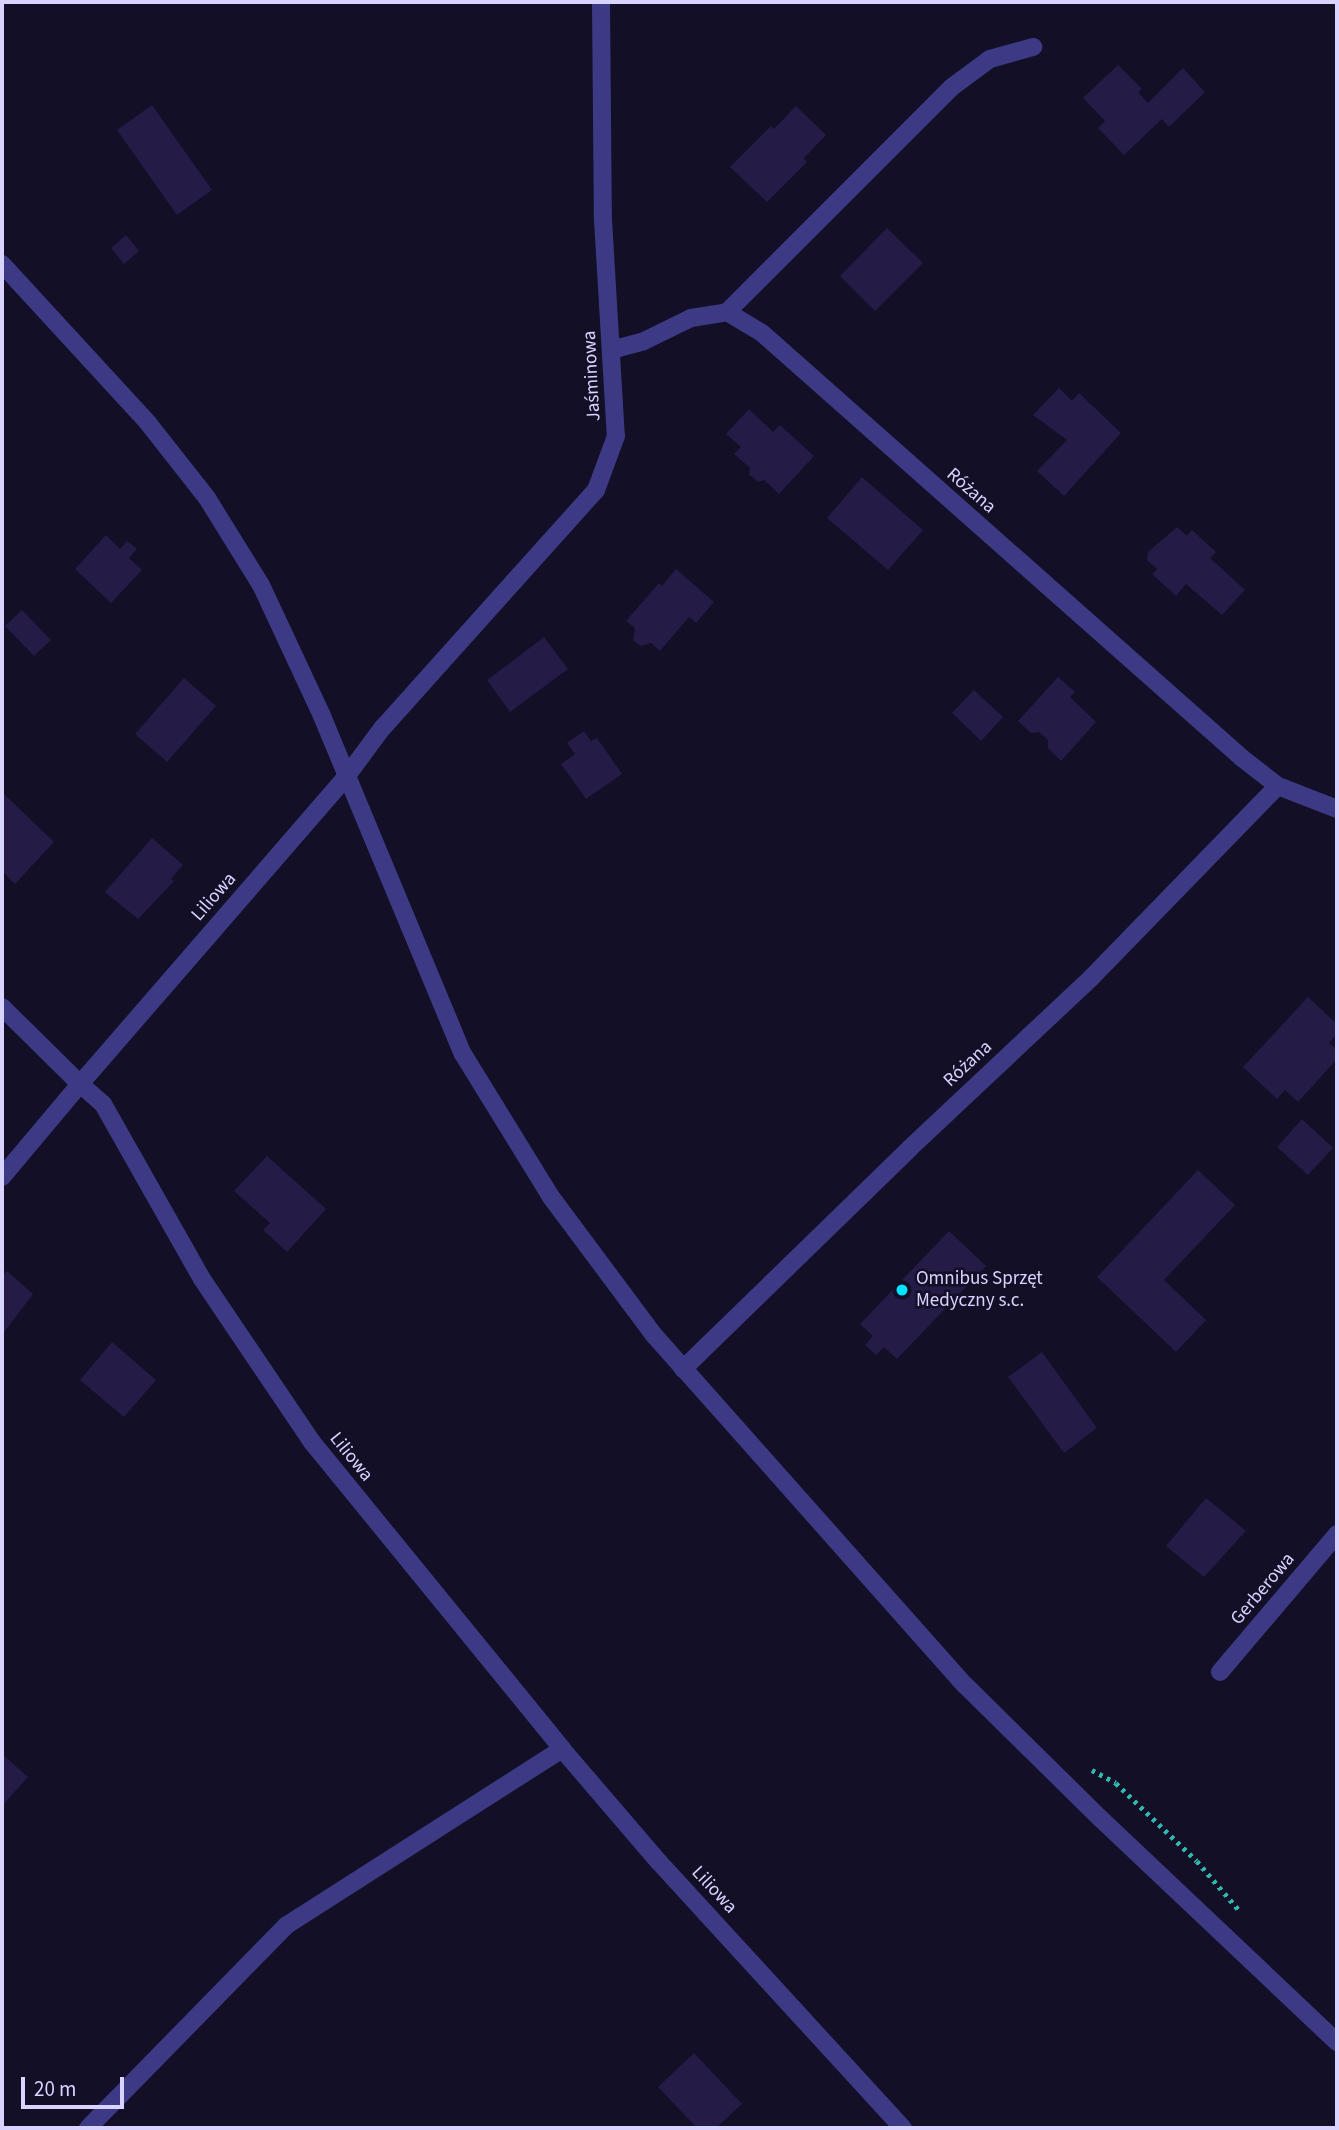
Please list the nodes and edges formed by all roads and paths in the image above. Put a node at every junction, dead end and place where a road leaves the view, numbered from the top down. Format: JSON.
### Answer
{"nodes":[{"id":1,"x":601,"y":2,"type":"edge"},
{"id":2,"x":1033,"y":47,"type":"dead end"},
{"id":3,"x":2,"y":264,"type":"edge"},
{"id":4,"x":727,"y":312,"type":"junction"},
{"id":5,"x":611,"y":350,"type":"junction"},
{"id":6,"x":345,"y":777,"type":"junction"},
{"id":7,"x":1278,"y":786,"type":"junction"},
{"id":8,"x":1337,"y":808,"type":"edge"},
{"id":9,"x":2,"y":1007,"type":"edge"},
{"id":10,"x":80,"y":1084,"type":"junction"},
{"id":11,"x":2,"y":1177,"type":"edge"},
{"id":12,"x":683,"y":1369,"type":"junction"},
{"id":13,"x":1337,"y":1534,"type":"edge"},
{"id":14,"x":1220,"y":1672,"type":"dead end"},
{"id":15,"x":562,"y":1749,"type":"junction"},
{"id":16,"x":1081,"y":1764,"type":"dead end"},
{"id":17,"x":1240,"y":1911,"type":"dead end"},
{"id":18,"x":1337,"y":2042,"type":"edge"},
{"id":19,"x":88,"y":2128,"type":"edge"},
{"id":20,"x":903,"y":2128,"type":"edge"}],
"edges":[{"from":1,"to":5,"type":"street","name":"Jaśminowa"},
{"from":2,"to":4,"type":"street"},
{"from":3,"to":6,"type":"street"},
{"from":4,"to":5,"type":"street"},
{"from":4,"to":7,"type":"street","name":"Różana"},
{"from":5,"to":6,"type":"street","name":"Jaśminowa"},
{"from":6,"to":10,"type":"street","name":"Liliowa"},
{"from":6,"to":12,"type":"street"},
{"from":7,"to":8,"type":"street","name":"Różana"},
{"from":7,"to":12,"type":"street","name":"Różana"},
{"from":9,"to":10,"type":"street"},
{"from":10,"to":11,"type":"street"},
{"from":10,"to":15,"type":"street","name":"Liliowa"},
{"from":12,"to":18,"type":"street"},
{"from":13,"to":14,"type":"street","name":"Gerberowa"},
{"from":15,"to":19,"type":"street"},
{"from":15,"to":20,"type":"street","name":"Liliowa"},
{"from":16,"to":17,"type":"path"}]}
